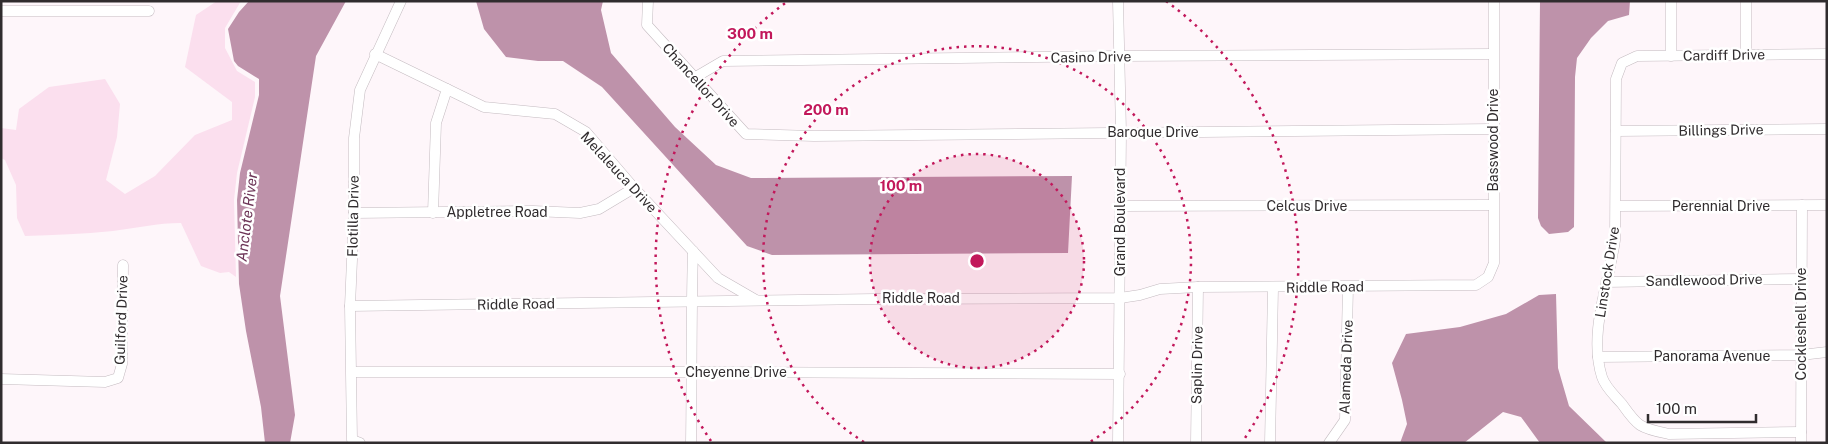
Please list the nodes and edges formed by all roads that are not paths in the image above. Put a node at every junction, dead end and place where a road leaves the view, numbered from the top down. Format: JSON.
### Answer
{"nodes":[{"id":1,"x":401,"y":1,"type":"edge"},
{"id":2,"x":648,"y":1,"type":"edge"},
{"id":3,"x":1118,"y":1,"type":"edge"},
{"id":4,"x":1494,"y":1,"type":"edge"},
{"id":5,"x":1671,"y":1,"type":"edge"},
{"id":6,"x":1746,"y":1,"type":"edge"},
{"id":7,"x":1,"y":10,"type":"edge"},
{"id":8,"x":149,"y":10,"type":"dead end"},
{"id":9,"x":375,"y":54,"type":"junction"},
{"id":10,"x":1493,"y":54,"type":"junction"},
{"id":11,"x":1746,"y":54,"type":"junction"},
{"id":12,"x":1827,"y":54,"type":"edge"},
{"id":13,"x":1118,"y":56,"type":"junction"},
{"id":14,"x":1671,"y":56,"type":"junction"},
{"id":15,"x":1622,"y":63,"type":"joint"},
{"id":16,"x":694,"y":78,"type":"junction"},
{"id":17,"x":447,"y":89,"type":"junction"},
{"id":18,"x":1493,"y":129,"type":"junction"},
{"id":19,"x":1827,"y":129,"type":"edge"},
{"id":20,"x":1616,"y":131,"type":"junction"},
{"id":21,"x":1120,"y":132,"type":"junction"},
{"id":22,"x":814,"y":136,"type":"joint"},
{"id":23,"x":634,"y":188,"type":"junction"},
{"id":24,"x":1493,"y":205,"type":"junction"},
{"id":25,"x":1802,"y":205,"type":"junction"},
{"id":26,"x":1827,"y":205,"type":"edge"},
{"id":27,"x":1120,"y":206,"type":"junction"},
{"id":28,"x":1616,"y":206,"type":"junction"},
{"id":29,"x":354,"y":213,"type":"junction"},
{"id":30,"x":433,"y":213,"type":"junction"},
{"id":31,"x":693,"y":251,"type":"junction"},
{"id":32,"x":123,"y":266,"type":"dead end"},
{"id":33,"x":1488,"y":277,"type":"joint"},
{"id":34,"x":1802,"y":279,"type":"junction"},
{"id":35,"x":1606,"y":282,"type":"junction"},
{"id":36,"x":1198,"y":287,"type":"junction"},
{"id":37,"x":1348,"y":287,"type":"junction"},
{"id":38,"x":1273,"y":288,"type":"junction"},
{"id":39,"x":1120,"y":298,"type":"junction"},
{"id":40,"x":756,"y":300,"type":"junction"},
{"id":41,"x":691,"y":301,"type":"junction"},
{"id":42,"x":350,"y":306,"type":"junction"},
{"id":43,"x":1827,"y":352,"type":"edge"},
{"id":44,"x":1802,"y":356,"type":"junction"},
{"id":45,"x":1598,"y":357,"type":"junction"},
{"id":46,"x":352,"y":372,"type":"junction"},
{"id":47,"x":692,"y":372,"type":"junction"},
{"id":48,"x":1120,"y":374,"type":"junction"},
{"id":49,"x":1,"y":379,"type":"edge"},
{"id":50,"x":1801,"y":437,"type":"edge"},
{"id":51,"x":356,"y":441,"type":"edge"},
{"id":52,"x":691,"y":443,"type":"edge"},
{"id":53,"x":1118,"y":443,"type":"edge"},
{"id":54,"x":1196,"y":443,"type":"edge"},
{"id":55,"x":1270,"y":443,"type":"edge"},
{"id":56,"x":1329,"y":443,"type":"edge"}],
"edges":[{"from":1,"to":9,"type":"street","name":"Flotilla Drive"},
{"from":2,"to":16,"type":"street","name":"Chancellor Drive"},
{"from":3,"to":13,"type":"street","name":"Grand Boulevard"},
{"from":4,"to":10,"type":"street","name":"Basswood Drive"},
{"from":5,"to":14,"type":"street"},
{"from":6,"to":11,"type":"street"},
{"from":7,"to":8,"type":"street"},
{"from":9,"to":17,"type":"street","name":"Melaleuca Drive"},
{"from":9,"to":29,"type":"street","name":"Flotilla Drive"},
{"from":10,"to":13,"type":"street","name":"Casino Drive"},
{"from":10,"to":18,"type":"street","name":"Basswood Drive"},
{"from":11,"to":12,"type":"street","name":"Cardiff Drive"},
{"from":11,"to":14,"type":"street","name":"Cardiff Drive"},
{"from":13,"to":16,"type":"street","name":"Casino Drive"},
{"from":13,"to":21,"type":"street","name":"Grand Boulevard"},
{"from":14,"to":15,"type":"street","name":"Cardiff Drive"},
{"from":15,"to":20,"type":"street","name":"Linstock Drive"},
{"from":16,"to":22,"type":"street","name":"Chancellor Drive"},
{"from":17,"to":23,"type":"street","name":"Melaleuca Drive"},
{"from":17,"to":30,"type":"street"},
{"from":18,"to":21,"type":"street","name":"Baroque Drive"},
{"from":18,"to":24,"type":"street","name":"Basswood Drive"},
{"from":19,"to":20,"type":"street","name":"Billings Drive"},
{"from":20,"to":28,"type":"street","name":"Linstock Drive"},
{"from":21,"to":22,"type":"street","name":"Baroque Drive"},
{"from":21,"to":27,"type":"street","name":"Grand Boulevard"},
{"from":23,"to":30,"type":"street","name":"Appletree Road"},
{"from":23,"to":31,"type":"street","name":"Melaleuca Drive"},
{"from":24,"to":27,"type":"street","name":"Celcus Drive"},
{"from":24,"to":33,"type":"street","name":"Basswood Drive"},
{"from":25,"to":26,"type":"street","name":"Perennial Drive"},
{"from":25,"to":28,"type":"street","name":"Perennial Drive"},
{"from":25,"to":34,"type":"street","name":"Cockleshell Drive"},
{"from":27,"to":39,"type":"street","name":"Grand Boulevard"},
{"from":28,"to":35,"type":"street","name":"Linstock Drive"},
{"from":29,"to":30,"type":"street","name":"Appletree Road"},
{"from":29,"to":42,"type":"street","name":"Flotilla Drive"},
{"from":31,"to":40,"type":"street","name":"Melaleuca Drive"},
{"from":31,"to":41,"type":"street"},
{"from":32,"to":49,"type":"street","name":"Guilford Drive"},
{"from":33,"to":37,"type":"street","name":"Riddle Road"},
{"from":34,"to":35,"type":"street","name":"Sandlewood Drive"},
{"from":34,"to":44,"type":"street","name":"Cockleshell Drive"},
{"from":35,"to":45,"type":"street","name":"Linstock Drive"},
{"from":36,"to":38,"type":"street","name":"Riddle Road"},
{"from":36,"to":39,"type":"street","name":"Riddle Road"},
{"from":36,"to":54,"type":"street","name":"Saplin Drive"},
{"from":37,"to":38,"type":"street","name":"Riddle Road"},
{"from":37,"to":56,"type":"street","name":"Alameda Drive"},
{"from":38,"to":55,"type":"street"},
{"from":39,"to":40,"type":"street","name":"Riddle Road"},
{"from":39,"to":48,"type":"street","name":"Grand Boulevard"},
{"from":40,"to":41,"type":"street","name":"Riddle Road"},
{"from":41,"to":42,"type":"street","name":"Riddle Road"},
{"from":41,"to":47,"type":"street"},
{"from":42,"to":46,"type":"street","name":"Flotilla Drive"},
{"from":43,"to":44,"type":"street","name":"Panorama Avenue"},
{"from":44,"to":45,"type":"street","name":"Panorama Avenue"},
{"from":44,"to":50,"type":"street","name":"Cockleshell Drive"},
{"from":45,"to":50,"type":"street","name":"Linstock Drive"},
{"from":46,"to":47,"type":"street","name":"Cheyenne Drive"},
{"from":46,"to":51,"type":"street","name":"Flotilla Drive"},
{"from":47,"to":48,"type":"street","name":"Cheyenne Drive"},
{"from":47,"to":52,"type":"street"},
{"from":48,"to":53,"type":"street","name":"Grand Boulevard"}]}
